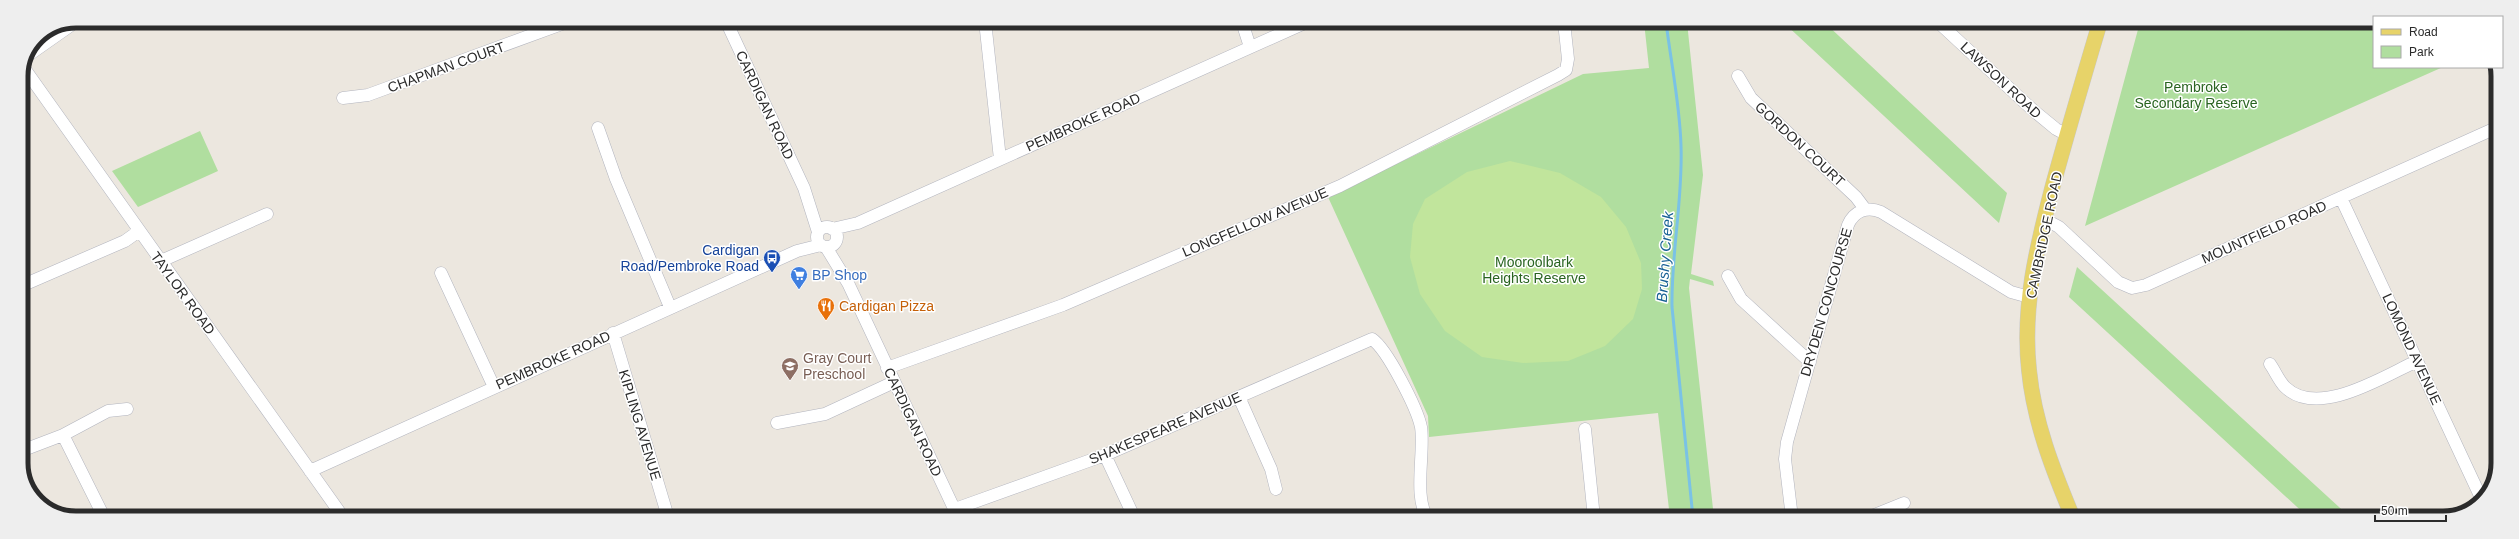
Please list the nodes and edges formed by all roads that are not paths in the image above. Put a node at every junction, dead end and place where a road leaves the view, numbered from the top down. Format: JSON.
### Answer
{"nodes":[{"id":1,"x":551,"y":28,"type":"edge"},
{"id":2,"x":729,"y":28,"type":"edge"},
{"id":3,"x":986,"y":28,"type":"edge"},
{"id":4,"x":1244,"y":28,"type":"edge"},
{"id":5,"x":1293,"y":28,"type":"edge"},
{"id":6,"x":1565,"y":28,"type":"edge"},
{"id":7,"x":1945,"y":28,"type":"edge"},
{"id":8,"x":2098,"y":28,"type":"edge"},
{"id":9,"x":64,"y":30,"type":"edge"},
{"id":10,"x":1250,"y":47,"type":"junction"},
{"id":11,"x":35,"y":50,"type":"edge"},
{"id":12,"x":28,"y":74,"type":"edge"},
{"id":13,"x":1738,"y":76,"type":"dead end"},
{"id":14,"x":343,"y":98,"type":"dead end"},
{"id":15,"x":598,"y":128,"type":"dead end"},
{"id":16,"x":2491,"y":130,"type":"edge"},
{"id":17,"x":2067,"y":135,"type":"junction"},
{"id":18,"x":1000,"y":159,"type":"junction"},
{"id":19,"x":2341,"y":198,"type":"junction"},
{"id":20,"x":1865,"y":209,"type":"junction"},
{"id":21,"x":267,"y":214,"type":"dead end"},
{"id":22,"x":2044,"y":219,"type":"junction"},
{"id":23,"x":139,"y":231,"type":"junction"},
{"id":24,"x":827,"y":238,"type":"junction"},
{"id":25,"x":161,"y":261,"type":"junction"},
{"id":26,"x":441,"y":272,"type":"dead end"},
{"id":27,"x":1728,"y":276,"type":"dead end"},
{"id":28,"x":28,"y":283,"type":"edge"},
{"id":29,"x":2029,"y":297,"type":"junction"},
{"id":30,"x":670,"y":307,"type":"junction"},
{"id":31,"x":613,"y":333,"type":"junction"},
{"id":32,"x":2417,"y":360,"type":"junction"},
{"id":33,"x":1810,"y":362,"type":"junction"},
{"id":34,"x":2270,"y":364,"type":"dead end"},
{"id":35,"x":888,"y":368,"type":"junction"},
{"id":36,"x":894,"y":382,"type":"junction"},
{"id":37,"x":494,"y":387,"type":"junction"},
{"id":38,"x":1239,"y":396,"type":"junction"},
{"id":39,"x":127,"y":409,"type":"dead end"},
{"id":40,"x":777,"y":423,"type":"dead end"},
{"id":41,"x":1585,"y":429,"type":"dead end"},
{"id":42,"x":63,"y":435,"type":"junction"},
{"id":43,"x":28,"y":448,"type":"edge"},
{"id":44,"x":1105,"y":455,"type":"junction"},
{"id":45,"x":310,"y":471,"type":"junction"},
{"id":46,"x":1276,"y":489,"type":"dead end"},
{"id":47,"x":2479,"y":494,"type":"edge"},
{"id":48,"x":1904,"y":503,"type":"dead end"},
{"id":49,"x":101,"y":511,"type":"edge"},
{"id":50,"x":339,"y":511,"type":"edge"},
{"id":51,"x":666,"y":511,"type":"edge"},
{"id":52,"x":956,"y":511,"type":"edge"},
{"id":53,"x":962,"y":511,"type":"edge"},
{"id":54,"x":1131,"y":511,"type":"edge"},
{"id":55,"x":1425,"y":511,"type":"edge"},
{"id":56,"x":1593,"y":511,"type":"edge"},
{"id":57,"x":1791,"y":511,"type":"edge"},
{"id":58,"x":1884,"y":511,"type":"edge"},
{"id":59,"x":2069,"y":511,"type":"edge"}],
"edges":[{"from":1,"to":14,"type":"street","name":"CHAPMAN COURT"},
{"from":2,"to":24,"type":"street","name":"CARDIGAN ROAD"},
{"from":3,"to":18,"type":"street"},
{"from":4,"to":10,"type":"street"},
{"from":5,"to":10,"type":"street","name":"PEMBROKE ROAD"},
{"from":6,"to":35,"type":"street","name":"LONGFELLOW AVENUE"},
{"from":7,"to":17,"type":"street","name":"LAWSON ROAD"},
{"from":8,"to":17,"type":"main road","name":"CAMBRIDGE ROAD"},
{"from":9,"to":11,"type":"street"},
{"from":10,"to":18,"type":"street","name":"PEMBROKE ROAD"},
{"from":12,"to":23,"type":"street","name":"TAYLOR ROAD"},
{"from":13,"to":20,"type":"street","name":"GORDON COURT"},
{"from":15,"to":30,"type":"street"},
{"from":16,"to":19,"type":"street","name":"MOUNTFIELD ROAD"},
{"from":17,"to":22,"type":"main road","name":"CAMBRIDGE ROAD"},
{"from":18,"to":24,"type":"street","name":"PEMBROKE ROAD"},
{"from":19,"to":22,"type":"street","name":"MOUNTFIELD ROAD"},
{"from":19,"to":32,"type":"street","name":"LOMOND AVENUE"},
{"from":20,"to":29,"type":"street"},
{"from":20,"to":33,"type":"street","name":"DRYDEN CONCOURSE"},
{"from":21,"to":25,"type":"street"},
{"from":22,"to":29,"type":"main road","name":"CAMBRIDGE ROAD"},
{"from":23,"to":25,"type":"street","name":"TAYLOR ROAD"},
{"from":23,"to":28,"type":"street"},
{"from":24,"to":30,"type":"street","name":"PEMBROKE ROAD"},
{"from":24,"to":35,"type":"street","name":"CARDIGAN ROAD"},
{"from":25,"to":45,"type":"street","name":"TAYLOR ROAD"},
{"from":26,"to":37,"type":"street"},
{"from":27,"to":33,"type":"street"},
{"from":29,"to":59,"type":"main road","name":"CAMBRIDGE ROAD"},
{"from":30,"to":31,"type":"street","name":"PEMBROKE ROAD"},
{"from":31,"to":37,"type":"street","name":"PEMBROKE ROAD"},
{"from":31,"to":51,"type":"street","name":"KIPLING AVENUE"},
{"from":32,"to":34,"type":"street"},
{"from":32,"to":47,"type":"street","name":"LOMOND AVENUE"},
{"from":33,"to":57,"type":"street","name":"DRYDEN CONCOURSE"},
{"from":35,"to":36,"type":"street","name":"CARDIGAN ROAD"},
{"from":36,"to":40,"type":"street"},
{"from":36,"to":52,"type":"street","name":"CARDIGAN ROAD"},
{"from":37,"to":45,"type":"street","name":"PEMBROKE ROAD"},
{"from":38,"to":44,"type":"street","name":"SHAKESPEARE AVENUE"},
{"from":38,"to":46,"type":"street"},
{"from":38,"to":55,"type":"street","name":"SHAKESPEARE AVENUE"},
{"from":39,"to":42,"type":"street"},
{"from":41,"to":56,"type":"street"},
{"from":42,"to":43,"type":"street"},
{"from":42,"to":49,"type":"street"},
{"from":44,"to":53,"type":"street","name":"SHAKESPEARE AVENUE"},
{"from":44,"to":54,"type":"street"},
{"from":45,"to":50,"type":"street","name":"TAYLOR ROAD"},
{"from":48,"to":58,"type":"street"}]}
